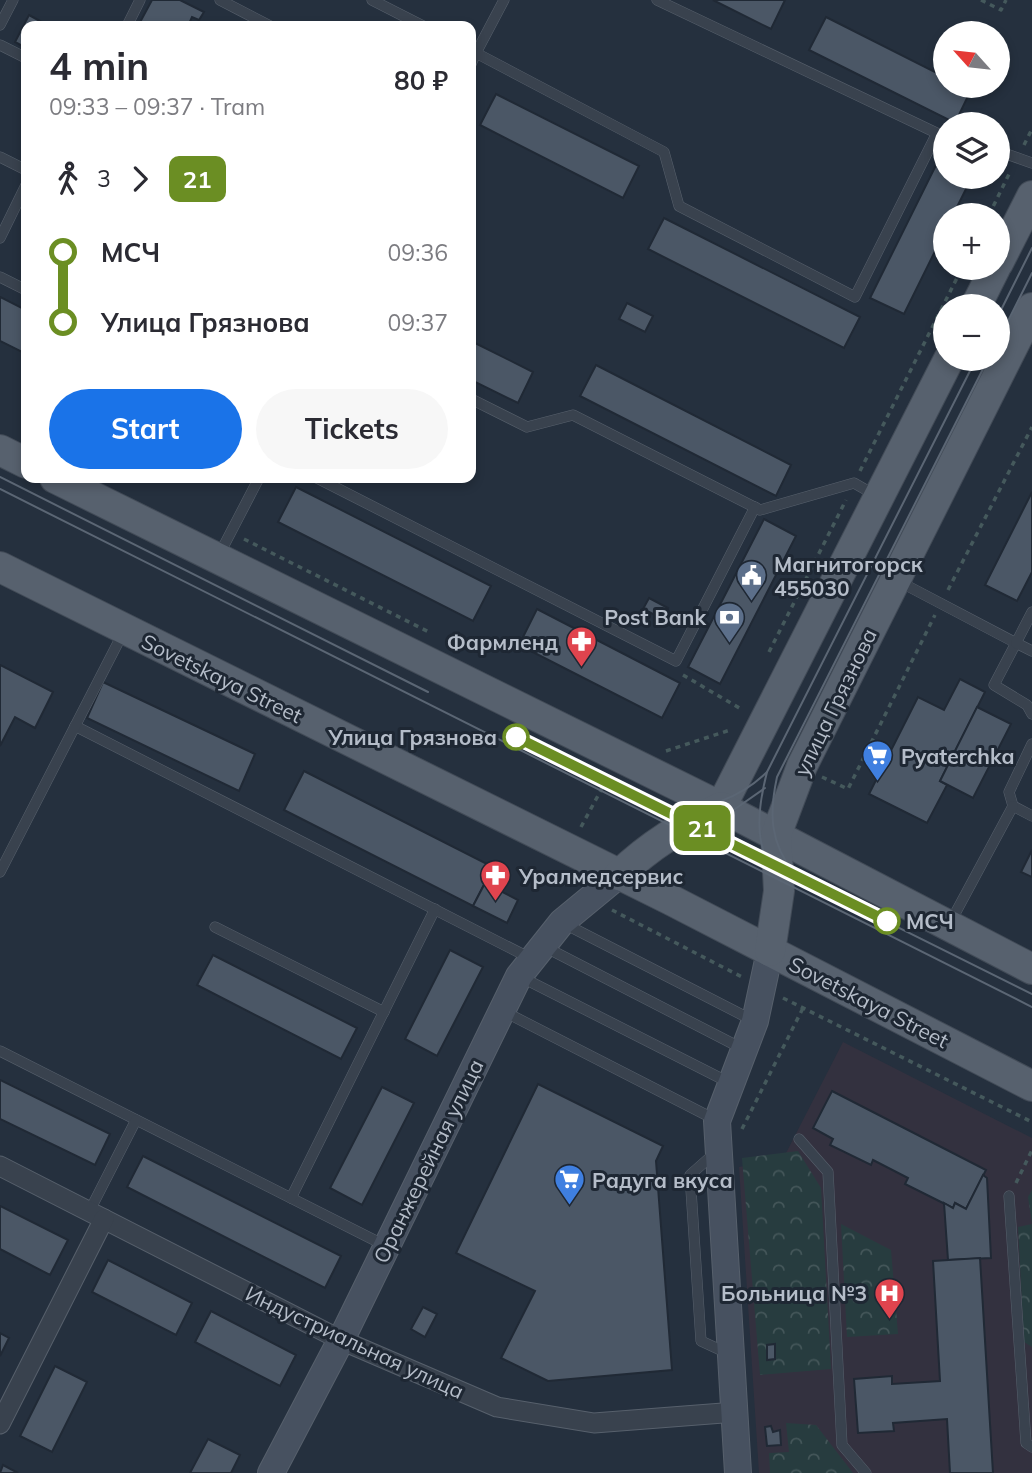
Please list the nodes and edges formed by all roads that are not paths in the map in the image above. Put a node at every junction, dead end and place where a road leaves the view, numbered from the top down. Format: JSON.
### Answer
{"nodes":[{"id":1,"x":13,"y":0,"type":"edge"},
{"id":2,"x":140,"y":0,"type":"edge"},
{"id":3,"x":220,"y":0,"type":"edge"},
{"id":4,"x":372,"y":0,"type":"edge"},
{"id":5,"x":504,"y":0,"type":"edge"},
{"id":6,"x":657,"y":0,"type":"edge"},
{"id":7,"x":130,"y":21,"type":"edge"},
{"id":8,"x":260,"y":21,"type":"edge"},
{"id":9,"x":413,"y":21,"type":"edge"},
{"id":10,"x":0,"y":25,"type":"edge"},
{"id":11,"x":0,"y":45,"type":"edge"},
{"id":12,"x":476,"y":47,"type":"edge"},
{"id":13,"x":476,"y":54,"type":"edge"},
{"id":14,"x":21,"y":56,"type":"edge"},
{"id":15,"x":933,"y":133,"type":"edge"},
{"id":16,"x":933,"y":149,"type":"edge"},
{"id":17,"x":1010,"y":155,"type":"edge"},
{"id":18,"x":0,"y":157,"type":"edge"},
{"id":19,"x":1032,"y":163,"type":"edge"},
{"id":20,"x":21,"y":168,"type":"edge"},
{"id":21,"x":21,"y":195,"type":"edge"},
{"id":22,"x":1032,"y":196,"type":"edge"},
{"id":23,"x":0,"y":238,"type":"edge"},
{"id":24,"x":1010,"y":239,"type":"edge"},
{"id":25,"x":0,"y":277,"type":"edge"},
{"id":26,"x":21,"y":288,"type":"edge"},
{"id":27,"x":1028,"y":327,"type":"edge"},
{"id":28,"x":943,"y":371,"type":"edge"},
{"id":29,"x":476,"y":402,"type":"edge"},
{"id":30,"x":0,"y":450,"type":"edge"},
{"id":31,"x":21,"y":460,"type":"edge"},
{"id":32,"x":65,"y":483,"type":"edge"},
{"id":33,"x":256,"y":483,"type":"edge"},
{"id":34,"x":327,"y":483,"type":"edge"},
{"id":35,"x":879,"y":496,"type":"junction"},
{"id":36,"x":755,"y":507,"type":"junction"},
{"id":37,"x":217,"y":559,"type":"junction"},
{"id":38,"x":0,"y":567,"type":"edge"},
{"id":39,"x":896,"y":580,"type":"junction"},
{"id":40,"x":1032,"y":612,"type":"edge"},
{"id":41,"x":125,"y":630,"type":"junction"},
{"id":42,"x":1016,"y":643,"type":"junction"},
{"id":43,"x":1032,"y":652,"type":"edge"},
{"id":44,"x":1032,"y":713,"type":"edge"},
{"id":45,"x":75,"y":726,"type":"junction"},
{"id":46,"x":1032,"y":744,"type":"edge"},
{"id":47,"x":1013,"y":806,"type":"junction"},
{"id":48,"x":721,"y":807,"type":"junction"},
{"id":49,"x":1032,"y":816,"type":"edge"},
{"id":50,"x":776,"y":835,"type":"junction"},
{"id":51,"x":0,"y":872,"type":"edge"},
{"id":52,"x":619,"y":874,"type":"junction"},
{"id":53,"x":435,"y":909,"type":"junction"},
{"id":54,"x":562,"y":922,"type":"junction"},
{"id":55,"x":949,"y":926,"type":"junction"},
{"id":56,"x":215,"y":927,"type":"dead end"},
{"id":57,"x":773,"y":937,"type":"junction"},
{"id":58,"x":530,"y":960,"type":"junction"},
{"id":59,"x":1032,"y":969,"type":"edge"},
{"id":60,"x":501,"y":1010,"type":"junction"},
{"id":61,"x":384,"y":1012,"type":"junction"},
{"id":62,"x":755,"y":1021,"type":"junction"},
{"id":63,"x":744,"y":1050,"type":"junction"},
{"id":64,"x":0,"y":1051,"type":"edge"},
{"id":65,"x":731,"y":1084,"type":"junction"},
{"id":66,"x":1032,"y":1086,"type":"edge"},
{"id":67,"x":136,"y":1120,"type":"junction"},
{"id":68,"x":718,"y":1136,"type":"junction"},
{"id":69,"x":799,"y":1139,"type":"dead end"},
{"id":70,"x":0,"y":1166,"type":"edge"},
{"id":71,"x":1009,"y":1196,"type":"road end"},
{"id":72,"x":291,"y":1198,"type":"junction"},
{"id":73,"x":96,"y":1216,"type":"junction"},
{"id":74,"x":386,"y":1246,"type":"junction"},
{"id":75,"x":341,"y":1340,"type":"junction"},
{"id":76,"x":736,"y":1412,"type":"junction"},
{"id":77,"x":0,"y":1424,"type":"edge"},
{"id":78,"x":1032,"y":1447,"type":"edge"},
{"id":79,"x":271,"y":1473,"type":"edge"},
{"id":80,"x":738,"y":1473,"type":"edge"},
{"id":81,"x":866,"y":1473,"type":"edge"}],
"edges":[{"from":1,"to":10,"type":"lane"},
{"from":2,"to":7,"type":"lane"},
{"from":3,"to":8,"type":"lane"},
{"from":4,"to":9,"type":"lane"},
{"from":5,"to":12,"type":"lane"},
{"from":6,"to":15,"type":"lane"},
{"from":11,"to":14,"type":"lane"},
{"from":13,"to":16,"type":"lane"},
{"from":17,"to":19,"type":"lane"},
{"from":18,"to":20,"type":"lane"},
{"from":21,"to":23,"type":"lane"},
{"from":22,"to":24,"type":"main road"},
{"from":25,"to":26,"type":"lane"},
{"from":27,"to":39,"type":"main road","name":"улица Грязнова"},
{"from":28,"to":35,"type":"main road"},
{"from":29,"to":36,"type":"lane"},
{"from":30,"to":31,"type":"main road"},
{"from":32,"to":37,"type":"main road"},
{"from":33,"to":37,"type":"lane"},
{"from":34,"to":36,"type":"lane"},
{"from":35,"to":36,"type":"lane"},
{"from":35,"to":48,"type":"main road"},
{"from":37,"to":48,"type":"main road"},
{"from":38,"to":41,"type":"main road","name":"Sovetskaya Street"},
{"from":39,"to":42,"type":"lane"},
{"from":39,"to":50,"type":"main road","name":"улица Грязнова"},
{"from":40,"to":42,"type":"lane"},
{"from":41,"to":45,"type":"lane"},
{"from":41,"to":52,"type":"main road","name":"Sovetskaya Street"},
{"from":42,"to":43,"type":"lane"},
{"from":42,"to":44,"type":"lane"},
{"from":45,"to":51,"type":"lane"},
{"from":45,"to":53,"type":"lane"},
{"from":46,"to":47,"type":"lane"},
{"from":47,"to":49,"type":"lane"},
{"from":47,"to":55,"type":"lane"},
{"from":48,"to":50,"type":"main road"},
{"from":48,"to":52,"type":"main road"},
{"from":50,"to":55,"type":"main road"},
{"from":50,"to":57,"type":"main road"},
{"from":52,"to":54,"type":"main road","name":"Оранжерейная улица"},
{"from":52,"to":57,"type":"main road","name":"Sovetskaya Street"},
{"from":53,"to":58,"type":"lane"},
{"from":53,"to":61,"type":"lane"},
{"from":54,"to":58,"type":"main road","name":"Оранжерейная улица"},
{"from":54,"to":62,"type":"lane"},
{"from":55,"to":59,"type":"main road"},
{"from":56,"to":61,"type":"lane"},
{"from":57,"to":62,"type":"main road"},
{"from":57,"to":66,"type":"main road","name":"Sovetskaya Street"},
{"from":58,"to":60,"type":"main road","name":"Оранжерейная улица"},
{"from":58,"to":63,"type":"lane"},
{"from":58,"to":65,"type":"lane"},
{"from":60,"to":68,"type":"lane"},
{"from":60,"to":74,"type":"main road","name":"Оранжерейная улица"},
{"from":61,"to":72,"type":"lane"},
{"from":62,"to":63,"type":"main road"},
{"from":63,"to":65,"type":"main road"},
{"from":64,"to":67,"type":"lane"},
{"from":65,"to":68,"type":"main road"},
{"from":67,"to":72,"type":"lane"},
{"from":67,"to":73,"type":"lane"},
{"from":68,"to":76,"type":"main road"},
{"from":69,"to":81,"type":"lane"},
{"from":70,"to":73,"type":"street","name":"Индустриальная улица"},
{"from":71,"to":78,"type":"lane"},
{"from":72,"to":74,"type":"lane"},
{"from":73,"to":75,"type":"street","name":"Индустриальная улица"},
{"from":73,"to":77,"type":"street"},
{"from":74,"to":75,"type":"main road","name":"Оранжерейная улица"},
{"from":75,"to":76,"type":"street","name":"Индустриальная улица"},
{"from":75,"to":79,"type":"main road","name":"Оранжерейная улица"},
{"from":76,"to":80,"type":"main road"}]}
